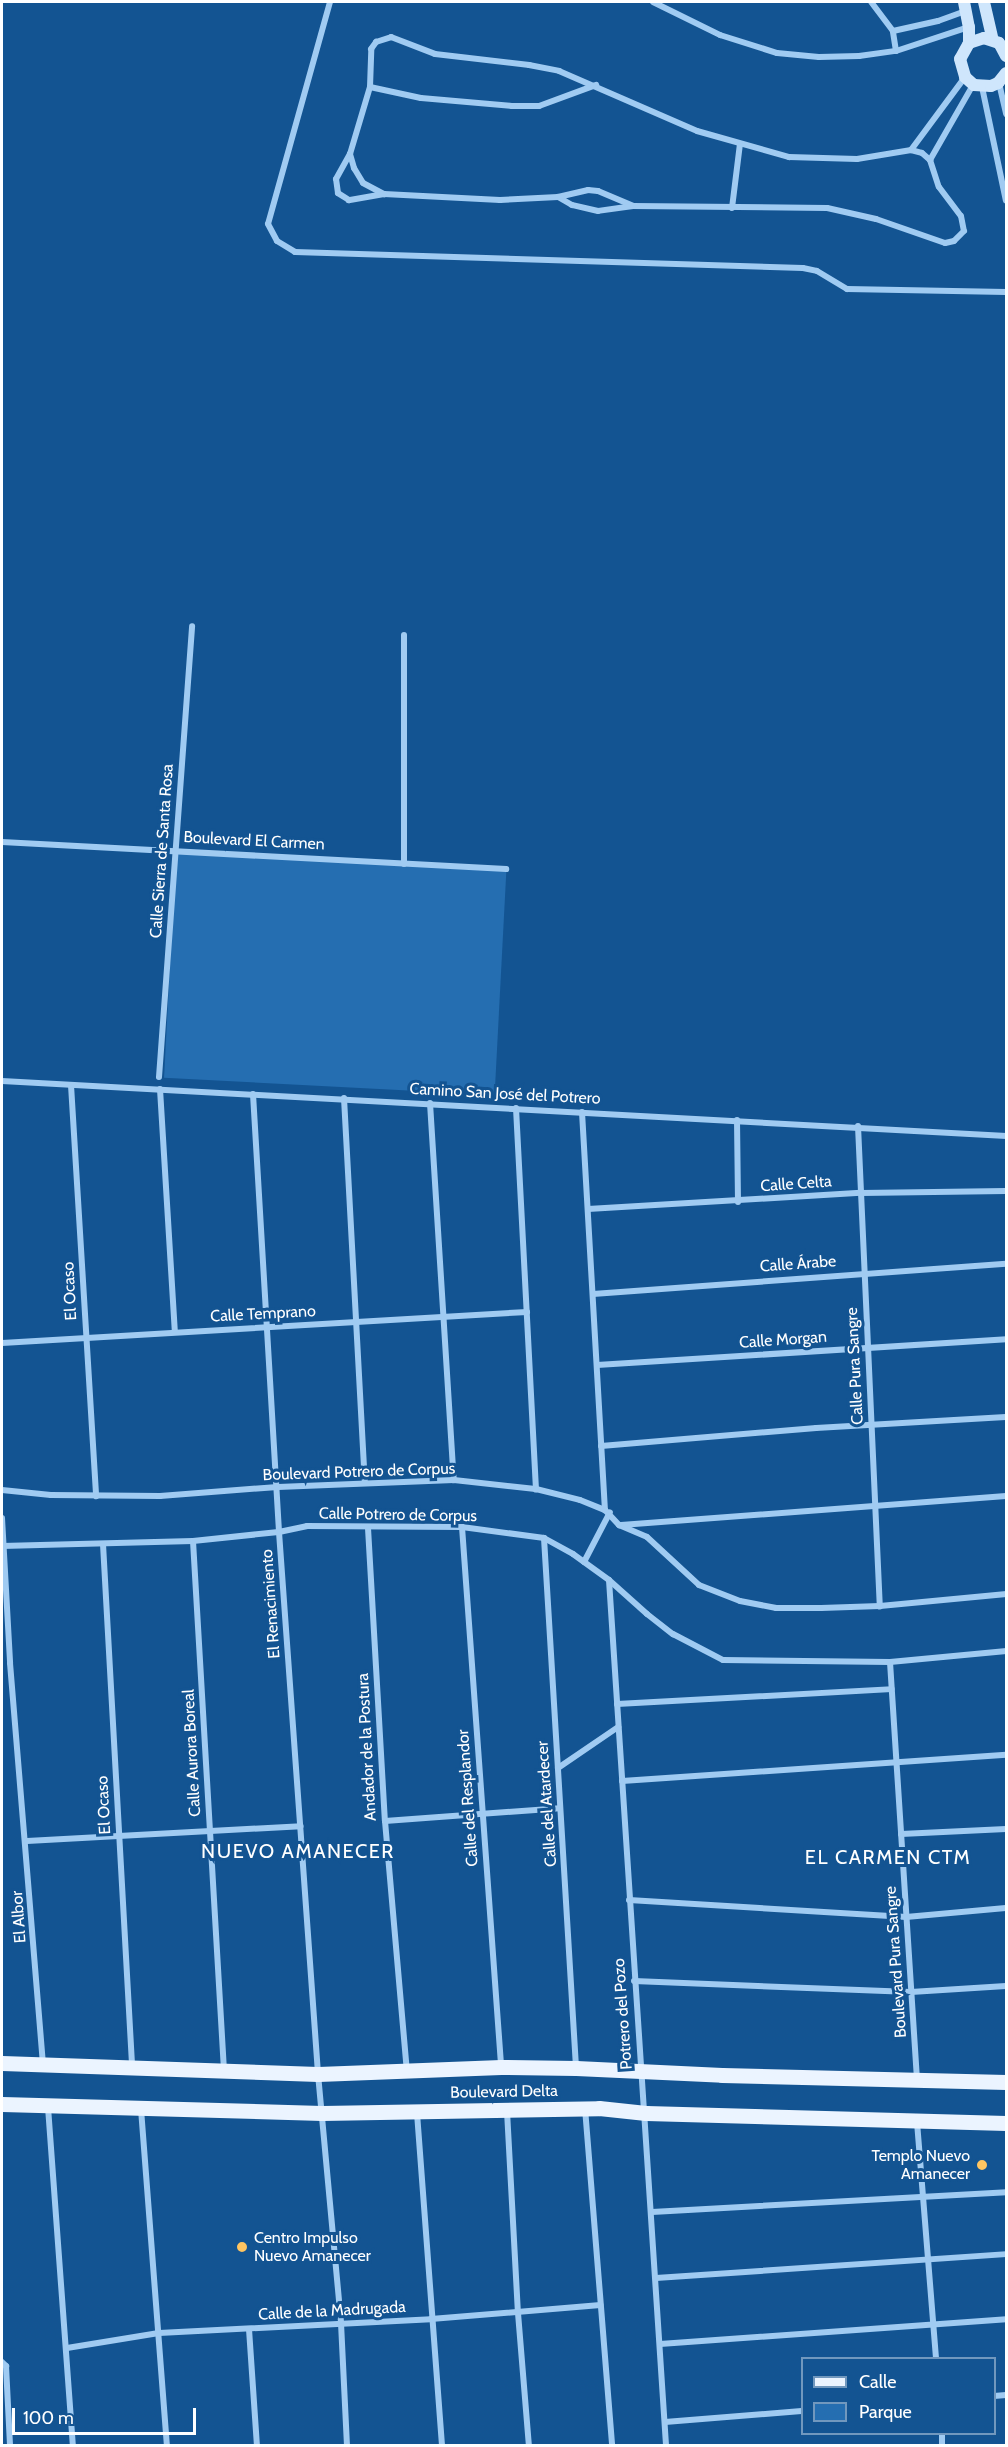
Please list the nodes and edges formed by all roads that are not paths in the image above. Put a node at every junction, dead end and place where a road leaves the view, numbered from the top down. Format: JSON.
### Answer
{"nodes":[{"id":1,"x":330,"y":2,"type":"edge"},
{"id":2,"x":653,"y":2,"type":"edge"},
{"id":3,"x":871,"y":2,"type":"edge"},
{"id":4,"x":984,"y":2,"type":"edge"},
{"id":5,"x":965,"y":6,"type":"edge"},
{"id":6,"x":969,"y":27,"type":"junction"},
{"id":7,"x":893,"y":31,"type":"junction"},
{"id":8,"x":993,"y":40,"type":"junction"},
{"id":9,"x":969,"y":43,"type":"junction"},
{"id":10,"x":896,"y":51,"type":"junction"},
{"id":11,"x":1006,"y":51,"type":"edge"},
{"id":12,"x":1003,"y":78,"type":"edge"},
{"id":13,"x":973,"y":83,"type":"junction"},
{"id":14,"x":596,"y":86,"type":"junction"},
{"id":15,"x":370,"y":87,"type":"junction"},
{"id":16,"x":1006,"y":114,"type":"edge"},
{"id":17,"x":740,"y":144,"type":"junction"},
{"id":18,"x":911,"y":150,"type":"junction"},
{"id":19,"x":350,"y":154,"type":"junction"},
{"id":20,"x":930,"y":160,"type":"junction"},
{"id":21,"x":1004,"y":179,"type":"edge"},
{"id":22,"x":384,"y":194,"type":"junction"},
{"id":23,"x":558,"y":197,"type":"junction"},
{"id":24,"x":1006,"y":201,"type":"edge"},
{"id":25,"x":633,"y":206,"type":"junction"},
{"id":26,"x":732,"y":208,"type":"junction"},
{"id":27,"x":1006,"y":291,"type":"edge"},
{"id":28,"x":192,"y":626,"type":"dead end"},
{"id":29,"x":404,"y":635,"type":"dead end"},
{"id":30,"x":2,"y":842,"type":"edge"},
{"id":31,"x":176,"y":850,"type":"junction"},
{"id":32,"x":404,"y":864,"type":"junction"},
{"id":33,"x":506,"y":869,"type":"dead end"},
{"id":34,"x":159,"y":1077,"type":"dead end"},
{"id":35,"x":2,"y":1081,"type":"edge"},
{"id":36,"x":71,"y":1085,"type":"junction"},
{"id":37,"x":160,"y":1089,"type":"junction"},
{"id":38,"x":253,"y":1094,"type":"junction"},
{"id":39,"x":344,"y":1098,"type":"junction"},
{"id":40,"x":430,"y":1104,"type":"junction"},
{"id":41,"x":516,"y":1108,"type":"junction"},
{"id":42,"x":582,"y":1112,"type":"junction"},
{"id":43,"x":736,"y":1120,"type":"junction"},
{"id":44,"x":858,"y":1126,"type":"junction"},
{"id":45,"x":1006,"y":1136,"type":"edge"},
{"id":46,"x":1006,"y":1191,"type":"edge"},
{"id":47,"x":861,"y":1193,"type":"junction"},
{"id":48,"x":738,"y":1202,"type":"junction"},
{"id":49,"x":588,"y":1209,"type":"junction"},
{"id":50,"x":1006,"y":1264,"type":"edge"},
{"id":51,"x":864,"y":1273,"type":"junction"},
{"id":52,"x":593,"y":1294,"type":"junction"},
{"id":53,"x":527,"y":1312,"type":"junction"},
{"id":54,"x":444,"y":1317,"type":"junction"},
{"id":55,"x":356,"y":1322,"type":"junction"},
{"id":56,"x":268,"y":1327,"type":"junction"},
{"id":57,"x":175,"y":1332,"type":"junction"},
{"id":58,"x":86,"y":1338,"type":"junction"},
{"id":59,"x":1006,"y":1339,"type":"edge"},
{"id":60,"x":2,"y":1343,"type":"edge"},
{"id":61,"x":868,"y":1348,"type":"junction"},
{"id":62,"x":597,"y":1365,"type":"junction"},
{"id":63,"x":1006,"y":1417,"type":"edge"},
{"id":64,"x":871,"y":1426,"type":"junction"},
{"id":65,"x":601,"y":1446,"type":"junction"},
{"id":66,"x":454,"y":1480,"type":"junction"},
{"id":67,"x":365,"y":1482,"type":"junction"},
{"id":68,"x":278,"y":1486,"type":"junction"},
{"id":69,"x":536,"y":1489,"type":"junction"},
{"id":70,"x":2,"y":1490,"type":"edge"},
{"id":71,"x":96,"y":1496,"type":"junction"},
{"id":72,"x":1006,"y":1496,"type":"edge"},
{"id":73,"x":875,"y":1506,"type":"junction"},
{"id":74,"x":607,"y":1511,"type":"junction"},
{"id":75,"x":2,"y":1518,"type":"edge"},
{"id":76,"x":619,"y":1525,"type":"junction"},
{"id":77,"x":462,"y":1527,"type":"junction"},
{"id":78,"x":368,"y":1528,"type":"junction"},
{"id":79,"x":279,"y":1532,"type":"junction"},
{"id":80,"x":544,"y":1538,"type":"junction"},
{"id":81,"x":193,"y":1541,"type":"junction"},
{"id":82,"x":103,"y":1544,"type":"junction"},
{"id":83,"x":2,"y":1546,"type":"edge"},
{"id":84,"x":584,"y":1562,"type":"junction"},
{"id":85,"x":609,"y":1580,"type":"junction"},
{"id":86,"x":1006,"y":1594,"type":"edge"},
{"id":87,"x":880,"y":1606,"type":"junction"},
{"id":88,"x":1006,"y":1651,"type":"edge"},
{"id":89,"x":890,"y":1662,"type":"junction"},
{"id":90,"x":892,"y":1689,"type":"junction"},
{"id":91,"x":617,"y":1704,"type":"junction"},
{"id":92,"x":618,"y":1727,"type":"junction"},
{"id":93,"x":1006,"y":1755,"type":"edge"},
{"id":94,"x":896,"y":1762,"type":"junction"},
{"id":95,"x":558,"y":1768,"type":"junction"},
{"id":96,"x":622,"y":1781,"type":"junction"},
{"id":97,"x":560,"y":1808,"type":"junction"},
{"id":98,"x":483,"y":1814,"type":"junction"},
{"id":99,"x":385,"y":1821,"type":"junction"},
{"id":100,"x":301,"y":1826,"type":"junction"},
{"id":101,"x":1006,"y":1829,"type":"edge"},
{"id":102,"x":210,"y":1831,"type":"junction"},
{"id":103,"x":901,"y":1834,"type":"junction"},
{"id":104,"x":119,"y":1836,"type":"junction"},
{"id":105,"x":27,"y":1841,"type":"junction"},
{"id":106,"x":629,"y":1900,"type":"junction"},
{"id":107,"x":1006,"y":1908,"type":"edge"},
{"id":108,"x":906,"y":1917,"type":"junction"},
{"id":109,"x":634,"y":1981,"type":"junction"},
{"id":110,"x":1006,"y":1986,"type":"edge"},
{"id":111,"x":911,"y":1992,"type":"junction"},
{"id":112,"x":43,"y":2062,"type":"junction"},
{"id":113,"x":2,"y":2063,"type":"edge"},
{"id":114,"x":132,"y":2065,"type":"junction"},
{"id":115,"x":501,"y":2067,"type":"junction"},
{"id":116,"x":576,"y":2068,"type":"junction"},
{"id":117,"x":224,"y":2070,"type":"junction"},
{"id":118,"x":640,"y":2071,"type":"junction"},
{"id":119,"x":407,"y":2072,"type":"junction"},
{"id":120,"x":318,"y":2074,"type":"junction"},
{"id":121,"x":917,"y":2080,"type":"junction"},
{"id":122,"x":1006,"y":2082,"type":"edge"},
{"id":123,"x":2,"y":2104,"type":"edge"},
{"id":124,"x":48,"y":2106,"type":"junction"},
{"id":125,"x":585,"y":2108,"type":"junction"},
{"id":126,"x":141,"y":2109,"type":"junction"},
{"id":127,"x":507,"y":2110,"type":"junction"},
{"id":128,"x":417,"y":2112,"type":"junction"},
{"id":129,"x":322,"y":2113,"type":"junction"},
{"id":130,"x":646,"y":2113,"type":"junction"},
{"id":131,"x":917,"y":2122,"type":"junction"},
{"id":132,"x":1006,"y":2123,"type":"edge"},
{"id":133,"x":1006,"y":2192,"type":"edge"},
{"id":134,"x":923,"y":2198,"type":"junction"},
{"id":135,"x":652,"y":2212,"type":"junction"},
{"id":136,"x":1006,"y":2254,"type":"edge"},
{"id":137,"x":928,"y":2259,"type":"junction"},
{"id":138,"x":656,"y":2278,"type":"junction"},
{"id":139,"x":600,"y":2305,"type":"junction"},
{"id":140,"x":518,"y":2313,"type":"junction"},
{"id":141,"x":431,"y":2319,"type":"junction"},
{"id":142,"x":1006,"y":2319,"type":"edge"},
{"id":143,"x":341,"y":2324,"type":"junction"},
{"id":144,"x":933,"y":2324,"type":"junction"},
{"id":145,"x":249,"y":2329,"type":"junction"},
{"id":146,"x":159,"y":2333,"type":"junction"},
{"id":147,"x":660,"y":2344,"type":"junction"},
{"id":148,"x":67,"y":2348,"type":"junction"},
{"id":149,"x":936,"y":2357,"type":"edge"},
{"id":150,"x":2,"y":2362,"type":"edge"},
{"id":151,"x":801,"y":2411,"type":"edge"},
{"id":152,"x":665,"y":2422,"type":"junction"},
{"id":153,"x":9,"y":2434,"type":"junction"},
{"id":154,"x":2,"y":2437,"type":"edge"},
{"id":155,"x":10,"y":2445,"type":"edge"},
{"id":156,"x":73,"y":2445,"type":"edge"},
{"id":157,"x":167,"y":2445,"type":"edge"},
{"id":158,"x":257,"y":2445,"type":"edge"},
{"id":159,"x":347,"y":2445,"type":"edge"},
{"id":160,"x":442,"y":2445,"type":"edge"},
{"id":161,"x":529,"y":2445,"type":"edge"},
{"id":162,"x":612,"y":2445,"type":"edge"},
{"id":163,"x":666,"y":2445,"type":"edge"}],
"edges":[{"from":1,"to":27,"type":"street"},
{"from":2,"to":10,"type":"street"},
{"from":3,"to":7,"type":"street"},
{"from":4,"to":8,"type":"street"},
{"from":5,"to":6,"type":"street"},
{"from":5,"to":7,"type":"street"},
{"from":6,"to":9,"type":"street"},
{"from":6,"to":10,"type":"street"},
{"from":7,"to":10,"type":"street"},
{"from":8,"to":9,"type":"street"},
{"from":8,"to":11,"type":"street"},
{"from":9,"to":13,"type":"street"},
{"from":12,"to":13,"type":"street"},
{"from":12,"to":16,"type":"street"},
{"from":13,"to":18,"type":"street"},
{"from":13,"to":20,"type":"street"},
{"from":13,"to":21,"type":"street"},
{"from":14,"to":15,"type":"street"},
{"from":14,"to":15,"type":"street"},
{"from":14,"to":17,"type":"street"},
{"from":15,"to":19,"type":"street"},
{"from":17,"to":18,"type":"street"},
{"from":17,"to":26,"type":"street"},
{"from":18,"to":20,"type":"street"},
{"from":19,"to":22,"type":"street"},
{"from":19,"to":22,"type":"street"},
{"from":20,"to":26,"type":"street"},
{"from":21,"to":24,"type":"street"},
{"from":22,"to":23,"type":"street"},
{"from":23,"to":25,"type":"street"},
{"from":23,"to":25,"type":"street"},
{"from":25,"to":26,"type":"street"},
{"from":28,"to":31,"type":"street","name":"Calle Sierra de Santa Rosa"},
{"from":29,"to":32,"type":"street"},
{"from":30,"to":31,"type":"street","name":"Boulevard El Carmen"},
{"from":31,"to":32,"type":"street","name":"Boulevard El Carmen"},
{"from":31,"to":34,"type":"street","name":"Calle Sierra de Santa Rosa"},
{"from":32,"to":33,"type":"street","name":"Boulevard El Carmen"},
{"from":35,"to":36,"type":"street","name":"Camino San José del Potrero"},
{"from":36,"to":37,"type":"street","name":"Camino San José del Potrero"},
{"from":36,"to":58,"type":"street","name":"El Ocaso"},
{"from":37,"to":38,"type":"street","name":"Camino San José del Potrero"},
{"from":37,"to":57,"type":"street"},
{"from":38,"to":39,"type":"street","name":"Camino San José del Potrero"},
{"from":38,"to":56,"type":"street","name":"El Renacimiento"},
{"from":39,"to":40,"type":"street","name":"Camino San José del Potrero"},
{"from":39,"to":55,"type":"street"},
{"from":40,"to":41,"type":"street","name":"Camino San José del Potrero"},
{"from":40,"to":54,"type":"street"},
{"from":41,"to":42,"type":"street","name":"Camino San José del Potrero"},
{"from":41,"to":53,"type":"street"},
{"from":42,"to":43,"type":"street","name":"Camino San José del Potrero"},
{"from":42,"to":49,"type":"street"},
{"from":43,"to":44,"type":"street","name":"Camino San José del Potrero"},
{"from":43,"to":48,"type":"street"},
{"from":44,"to":45,"type":"street","name":"Camino San José del Potrero"},
{"from":44,"to":47,"type":"street","name":"Calle Pura Sangre"},
{"from":46,"to":47,"type":"street","name":"Calle Celta"},
{"from":47,"to":48,"type":"street","name":"Calle Celta"},
{"from":47,"to":51,"type":"street","name":"Calle Pura Sangre"},
{"from":48,"to":49,"type":"street","name":"Calle Celta"},
{"from":49,"to":52,"type":"street"},
{"from":50,"to":51,"type":"street","name":"Calle Árabe"},
{"from":51,"to":52,"type":"street","name":"Calle Árabe"},
{"from":51,"to":61,"type":"street","name":"Calle Pura Sangre"},
{"from":52,"to":62,"type":"street"},
{"from":53,"to":54,"type":"street","name":"Calle Temprano"},
{"from":53,"to":69,"type":"street"},
{"from":54,"to":55,"type":"street","name":"Calle Temprano"},
{"from":54,"to":66,"type":"street"},
{"from":55,"to":56,"type":"street","name":"Calle Temprano"},
{"from":55,"to":67,"type":"street"},
{"from":56,"to":57,"type":"street","name":"Calle Temprano"},
{"from":56,"to":68,"type":"street","name":"El Renacimiento"},
{"from":57,"to":58,"type":"street","name":"Calle Temprano"},
{"from":58,"to":60,"type":"street","name":"Calle Temprano"},
{"from":58,"to":71,"type":"street","name":"El Ocaso"},
{"from":59,"to":61,"type":"street","name":"Calle Morgan"},
{"from":61,"to":62,"type":"street","name":"Calle Morgan"},
{"from":61,"to":64,"type":"street","name":"Calle Pura Sangre"},
{"from":62,"to":65,"type":"street"},
{"from":63,"to":64,"type":"street"},
{"from":64,"to":65,"type":"street"},
{"from":64,"to":73,"type":"street","name":"Calle Pura Sangre"},
{"from":65,"to":74,"type":"street"},
{"from":66,"to":67,"type":"street","name":"Boulevard Potrero de Corpus"},
{"from":66,"to":69,"type":"street","name":"Boulevard Potrero de Corpus"},
{"from":67,"to":68,"type":"street","name":"Boulevard Potrero de Corpus"},
{"from":68,"to":71,"type":"street","name":"Boulevard Potrero de Corpus"},
{"from":68,"to":79,"type":"street","name":"El Renacimiento"},
{"from":69,"to":74,"type":"street","name":"Boulevard Potrero de Corpus"},
{"from":70,"to":71,"type":"street","name":"Boulevard Potrero de Corpus"},
{"from":72,"to":73,"type":"street"},
{"from":73,"to":76,"type":"street"},
{"from":73,"to":87,"type":"street","name":"Calle Pura Sangre"},
{"from":74,"to":76,"type":"street"},
{"from":74,"to":84,"type":"street"},
{"from":75,"to":83,"type":"street","name":"El Albor"},
{"from":76,"to":87,"type":"street"},
{"from":77,"to":78,"type":"street","name":"Calle Potrero de Corpus"},
{"from":77,"to":80,"type":"street","name":"Calle Potrero de Corpus"},
{"from":77,"to":98,"type":"street","name":"Calle del Resplandor"},
{"from":78,"to":79,"type":"street","name":"Calle Potrero de Corpus"},
{"from":78,"to":99,"type":"street","name":"Andador de la Postura"},
{"from":79,"to":81,"type":"street","name":"Calle Potrero de Corpus"},
{"from":79,"to":100,"type":"street","name":"El Renacimiento"},
{"from":80,"to":84,"type":"street","name":"Calle Potrero de Corpus"},
{"from":80,"to":95,"type":"street","name":"Calle del Atardecer"},
{"from":81,"to":82,"type":"street","name":"Calle Potrero de Corpus"},
{"from":81,"to":102,"type":"street","name":"Calle Aurora Boreal"},
{"from":82,"to":83,"type":"street","name":"Calle Potrero de Corpus"},
{"from":82,"to":104,"type":"street","name":"El Ocaso"},
{"from":83,"to":105,"type":"street","name":"El Albor"},
{"from":84,"to":85,"type":"street","name":"Calle Potrero de Corpus"},
{"from":85,"to":89,"type":"street","name":"Calle Potrero de Corpus"},
{"from":85,"to":91,"type":"street","name":"Potrero del Pozo"},
{"from":86,"to":87,"type":"street"},
{"from":88,"to":89,"type":"street","name":"Calle Potrero de Corpus"},
{"from":89,"to":90,"type":"street","name":"Boulevard Pura Sangre"},
{"from":90,"to":91,"type":"street"},
{"from":90,"to":94,"type":"street","name":"Boulevard Pura Sangre"},
{"from":91,"to":92,"type":"street","name":"Potrero del Pozo"},
{"from":92,"to":95,"type":"street"},
{"from":92,"to":96,"type":"street","name":"Potrero del Pozo"},
{"from":93,"to":94,"type":"street"},
{"from":94,"to":96,"type":"street"},
{"from":94,"to":103,"type":"street","name":"Boulevard Pura Sangre"},
{"from":95,"to":97,"type":"street","name":"Calle del Atardecer"},
{"from":96,"to":106,"type":"street","name":"Potrero del Pozo"},
{"from":97,"to":98,"type":"street"},
{"from":97,"to":116,"type":"street","name":"Calle del Atardecer"},
{"from":98,"to":99,"type":"street"},
{"from":98,"to":115,"type":"street","name":"Calle del Resplandor"},
{"from":99,"to":119,"type":"street","name":"Andador de la Postura"},
{"from":100,"to":102,"type":"street"},
{"from":100,"to":120,"type":"street","name":"El Renacimiento"},
{"from":101,"to":103,"type":"street"},
{"from":102,"to":104,"type":"street"},
{"from":102,"to":117,"type":"street","name":"Calle Aurora Boreal"},
{"from":103,"to":108,"type":"street","name":"Boulevard Pura Sangre"},
{"from":104,"to":105,"type":"street"},
{"from":104,"to":114,"type":"street","name":"El Ocaso"},
{"from":105,"to":112,"type":"street","name":"El Albor"},
{"from":106,"to":108,"type":"street"},
{"from":106,"to":109,"type":"street","name":"Potrero del Pozo"},
{"from":107,"to":108,"type":"street"},
{"from":108,"to":111,"type":"street","name":"Boulevard Pura Sangre"},
{"from":109,"to":111,"type":"street"},
{"from":109,"to":118,"type":"street","name":"Potrero del Pozo"},
{"from":110,"to":111,"type":"street"},
{"from":111,"to":121,"type":"street","name":"Boulevard Pura Sangre"},
{"from":112,"to":113,"type":"main road","name":"Boulevard Delta"},
{"from":112,"to":114,"type":"main road","name":"Boulevard Delta"},
{"from":114,"to":117,"type":"main road","name":"Boulevard Delta"},
{"from":115,"to":116,"type":"main road","name":"Boulevard Delta"},
{"from":115,"to":119,"type":"main road","name":"Boulevard Delta"},
{"from":116,"to":118,"type":"main road","name":"Boulevard Delta"},
{"from":117,"to":120,"type":"main road","name":"Boulevard Delta"},
{"from":118,"to":121,"type":"main road","name":"Boulevard Delta"},
{"from":118,"to":130,"type":"street","name":"Potrero del Pozo"},
{"from":119,"to":120,"type":"main road","name":"Boulevard Delta"},
{"from":120,"to":129,"type":"street","name":"El Renacimiento"},
{"from":121,"to":122,"type":"main road","name":"Boulevard Delta"},
{"from":123,"to":124,"type":"main road","name":"Boulevard Delta"},
{"from":124,"to":126,"type":"main road","name":"Boulevard Delta"},
{"from":124,"to":148,"type":"street"},
{"from":125,"to":127,"type":"main road","name":"Boulevard Delta"},
{"from":125,"to":130,"type":"main road","name":"Boulevard Delta"},
{"from":125,"to":139,"type":"street"},
{"from":126,"to":129,"type":"main road","name":"Boulevard Delta"},
{"from":126,"to":146,"type":"street"},
{"from":127,"to":128,"type":"main road","name":"Boulevard Delta"},
{"from":127,"to":140,"type":"street"},
{"from":128,"to":129,"type":"main road","name":"Boulevard Delta"},
{"from":128,"to":141,"type":"street"},
{"from":129,"to":143,"type":"street","name":"El Renacimiento"},
{"from":130,"to":131,"type":"main road","name":"Boulevard Delta"},
{"from":130,"to":135,"type":"street","name":"Potrero del Pozo"},
{"from":131,"to":132,"type":"main road","name":"Boulevard Delta"},
{"from":131,"to":134,"type":"street"},
{"from":133,"to":134,"type":"street"},
{"from":134,"to":135,"type":"street"},
{"from":134,"to":137,"type":"street"},
{"from":135,"to":138,"type":"street","name":"Potrero del Pozo"},
{"from":136,"to":137,"type":"street"},
{"from":137,"to":138,"type":"street"},
{"from":137,"to":144,"type":"street"},
{"from":138,"to":147,"type":"street","name":"Potrero del Pozo"},
{"from":139,"to":140,"type":"street","name":"Calle de la Madrugada"},
{"from":139,"to":162,"type":"street"},
{"from":140,"to":141,"type":"street","name":"Calle de la Madrugada"},
{"from":140,"to":161,"type":"street"},
{"from":141,"to":143,"type":"street","name":"Calle de la Madrugada"},
{"from":141,"to":160,"type":"street"},
{"from":142,"to":144,"type":"street"},
{"from":143,"to":145,"type":"street","name":"Calle de la Madrugada"},
{"from":143,"to":159,"type":"street","name":"El Renacimiento"},
{"from":144,"to":147,"type":"street"},
{"from":144,"to":149,"type":"street"},
{"from":145,"to":146,"type":"street","name":"Calle de la Madrugada"},
{"from":145,"to":158,"type":"street"},
{"from":146,"to":148,"type":"street","name":"Calle de la Madrugada"},
{"from":146,"to":157,"type":"street"},
{"from":147,"to":152,"type":"street","name":"Potrero del Pozo"},
{"from":148,"to":156,"type":"street"},
{"from":150,"to":153,"type":"street"},
{"from":151,"to":152,"type":"street"},
{"from":152,"to":163,"type":"street","name":"Potrero del Pozo"},
{"from":153,"to":154,"type":"street"},
{"from":153,"to":155,"type":"street"}]}
